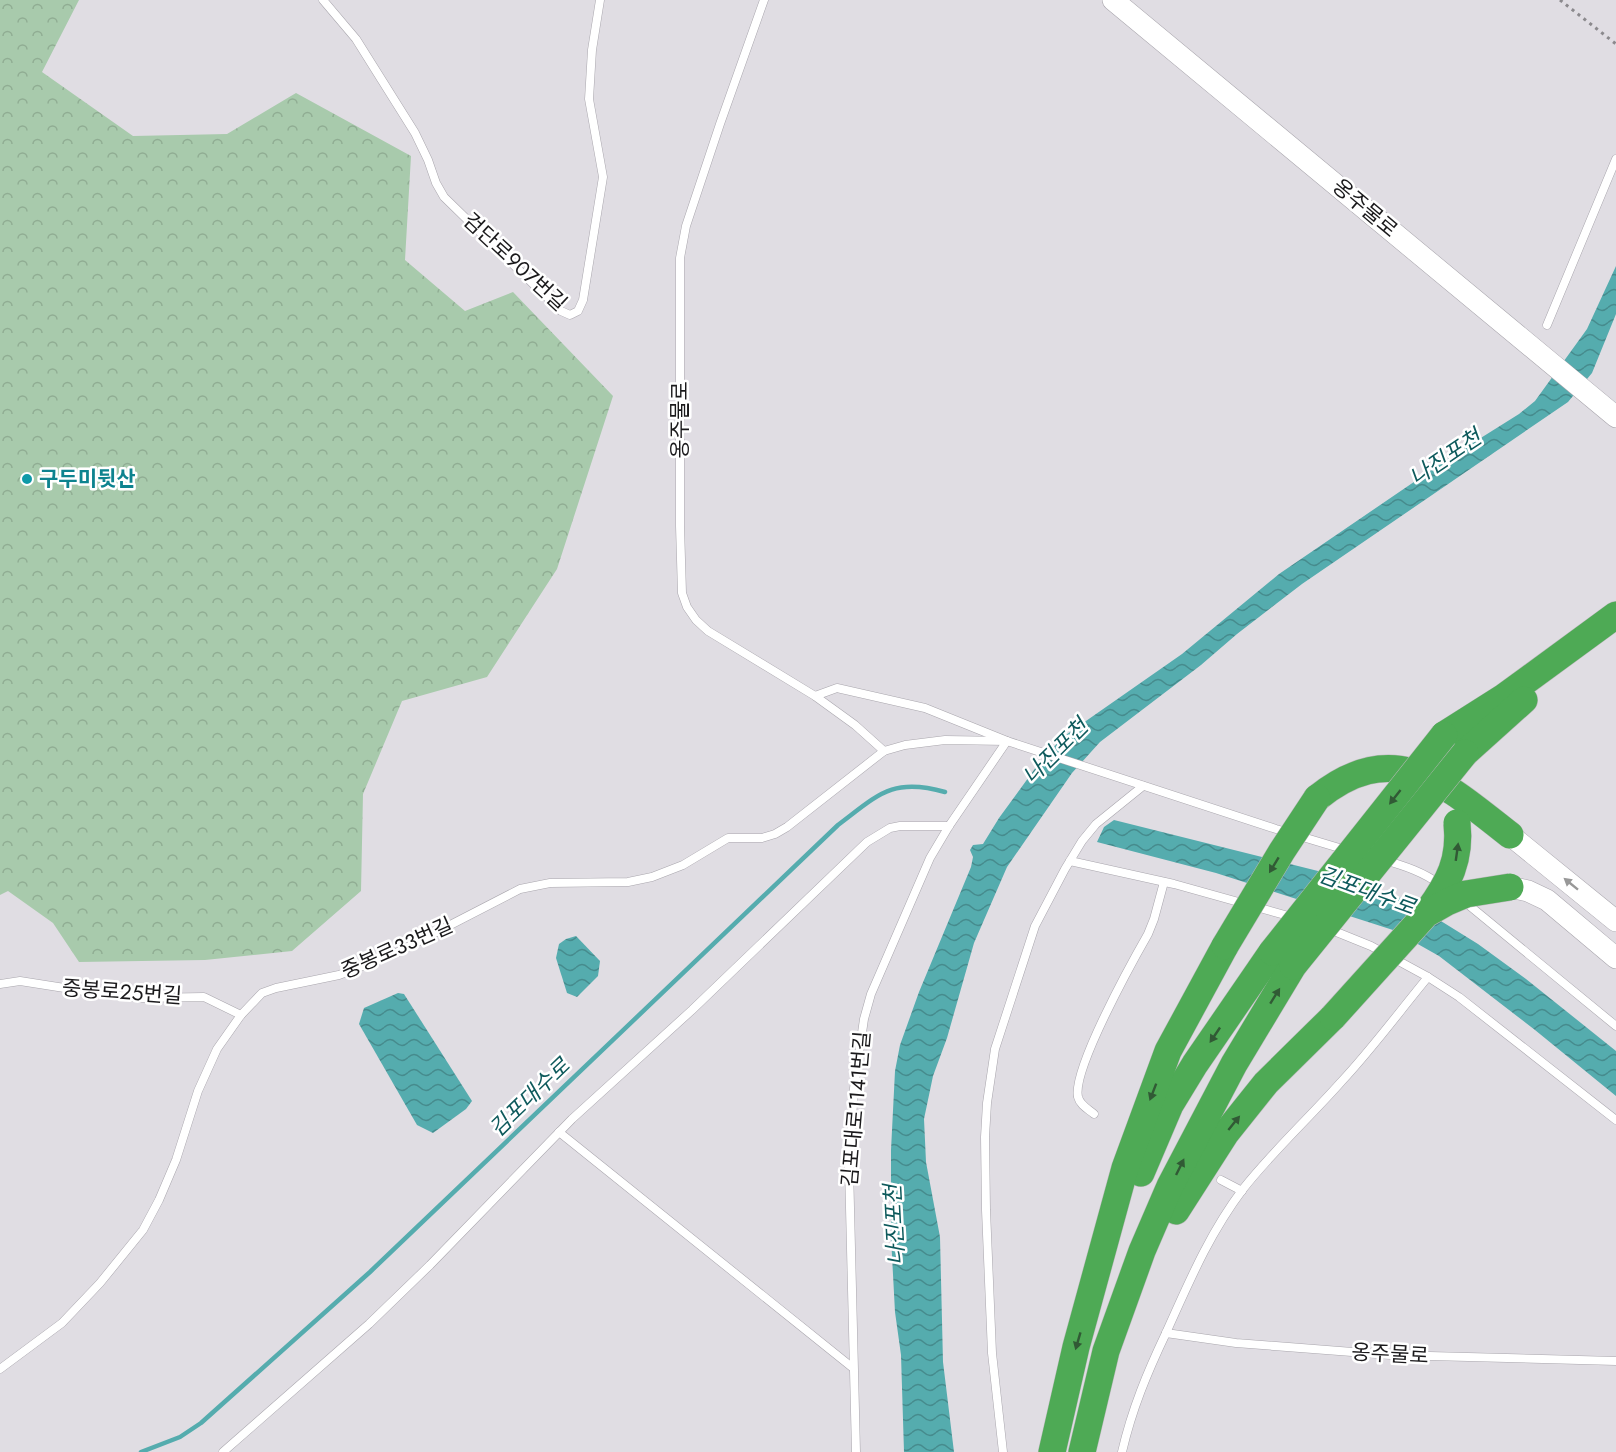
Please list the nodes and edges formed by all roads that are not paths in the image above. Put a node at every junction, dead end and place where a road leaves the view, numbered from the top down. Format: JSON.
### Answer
{"nodes":[{"id":1,"x":323,"y":0,"type":"edge"},
{"id":2,"x":600,"y":0,"type":"edge"},
{"id":3,"x":764,"y":0,"type":"edge"},
{"id":4,"x":1113,"y":0,"type":"edge"},
{"id":5,"x":1616,"y":159,"type":"edge"},
{"id":6,"x":1547,"y":325,"type":"dead end"},
{"id":7,"x":1616,"y":417,"type":"edge"},
{"id":8,"x":1616,"y":615,"type":"edge"},
{"id":9,"x":1616,"y":630,"type":"edge"},
{"id":10,"x":815,"y":696,"type":"junction"},
{"id":11,"x":1007,"y":741,"type":"junction"},
{"id":12,"x":884,"y":751,"type":"junction"},
{"id":13,"x":1426,"y":776,"type":"junction"},
{"id":14,"x":1143,"y":786,"type":"junction"},
{"id":15,"x":949,"y":826,"type":"junction"},
{"id":16,"x":1510,"y":835,"type":"joint"},
{"id":17,"x":1358,"y":853,"type":"dead end"},
{"id":18,"x":1369,"y":856,"type":"dead end"},
{"id":19,"x":1070,"y":861,"type":"junction"},
{"id":20,"x":1164,"y":882,"type":"junction"},
{"id":21,"x":1509,"y":887,"type":"joint"},
{"id":22,"x":1426,"y":915,"type":"junction"},
{"id":23,"x":1616,"y":921,"type":"edge"},
{"id":24,"x":1305,"y":922,"type":"dead end"},
{"id":25,"x":1315,"y":924,"type":"dead end"},
{"id":26,"x":1616,"y":958,"type":"edge"},
{"id":27,"x":1283,"y":959,"type":"junction"},
{"id":28,"x":1428,"y":977,"type":"junction"},
{"id":29,"x":0,"y":984,"type":"edge"},
{"id":30,"x":241,"y":1015,"type":"junction"},
{"id":31,"x":1616,"y":1026,"type":"edge"},
{"id":32,"x":1094,"y":1114,"type":"dead end"},
{"id":33,"x":1616,"y":1120,"type":"edge"},
{"id":34,"x":559,"y":1131,"type":"junction"},
{"id":35,"x":1221,"y":1180,"type":"dead end"},
{"id":36,"x":1242,"y":1191,"type":"junction"},
{"id":37,"x":1094,"y":1285,"type":"junction"},
{"id":38,"x":1120,"y":1318,"type":"junction"},
{"id":39,"x":1166,"y":1333,"type":"junction"},
{"id":40,"x":1616,"y":1361,"type":"edge"},
{"id":41,"x":853,"y":1368,"type":"junction"},
{"id":42,"x":0,"y":1369,"type":"edge"},
{"id":43,"x":223,"y":1452,"type":"edge"},
{"id":44,"x":856,"y":1452,"type":"edge"},
{"id":45,"x":1003,"y":1452,"type":"edge"},
{"id":46,"x":1052,"y":1452,"type":"edge"},
{"id":47,"x":1082,"y":1452,"type":"edge"},
{"id":48,"x":1122,"y":1452,"type":"edge"}],
"edges":[{"from":1,"to":2,"type":"lane","name":"검단로907번길"},
{"from":3,"to":10,"type":"lane","name":"옹주물로"},
{"from":4,"to":7,"type":"street","name":"옹주물로"},
{"from":5,"to":6,"type":"lane"},
{"from":8,"to":27,"type":"highway","one_way":true,"bridge":true},
{"from":9,"to":27,"type":"highway","bridge":true},
{"from":10,"to":11,"type":"lane"},
{"from":10,"to":12,"type":"lane","name":"옹주물로"},
{"from":11,"to":12,"type":"lane"},
{"from":11,"to":14,"type":"lane"},
{"from":11,"to":15,"type":"lane","name":"김포대로1141번길"},
{"from":12,"to":30,"type":"lane","name":"중봉로33번길"},
{"from":13,"to":16,"type":"highway"},
{"from":22,"to":13,"type":"highway","one_way":true,"bridge":true},
{"from":13,"to":37,"type":"highway","one_way":true,"bridge":true},
{"from":14,"to":17,"type":"lane"},
{"from":14,"to":19,"type":"lane"},
{"from":15,"to":34,"type":"lane"},
{"from":15,"to":41,"type":"lane","name":"김포대로1141번길"},
{"from":23,"to":16,"type":"street","one_way":true},
{"from":18,"to":31,"type":"lane"},
{"from":19,"to":20,"type":"lane"},
{"from":19,"to":45,"type":"lane"},
{"from":20,"to":24,"type":"lane"},
{"from":20,"to":32,"type":"lane"},
{"from":21,"to":22,"type":"highway","bridge":true},
{"from":21,"to":26,"type":"street"},
{"from":38,"to":22,"type":"highway","one_way":true,"bridge":true},
{"from":25,"to":28,"type":"lane"},
{"from":27,"to":37,"type":"highway","one_way":true},
{"from":38,"to":27,"type":"highway","one_way":true},
{"from":28,"to":33,"type":"lane"},
{"from":28,"to":36,"type":"lane"},
{"from":29,"to":30,"type":"lane","name":"중봉로25번길"},
{"from":30,"to":42,"type":"lane","name":"중봉로33번길"},
{"from":34,"to":41,"type":"lane"},
{"from":34,"to":43,"type":"lane"},
{"from":35,"to":36,"type":"lane"},
{"from":36,"to":39,"type":"lane"},
{"from":37,"to":46,"type":"highway","one_way":true},
{"from":38,"to":47,"type":"highway"},
{"from":39,"to":40,"type":"lane","name":"옹주물로"},
{"from":39,"to":48,"type":"lane"},
{"from":41,"to":44,"type":"lane","name":"김포대로1141번길"}]}
